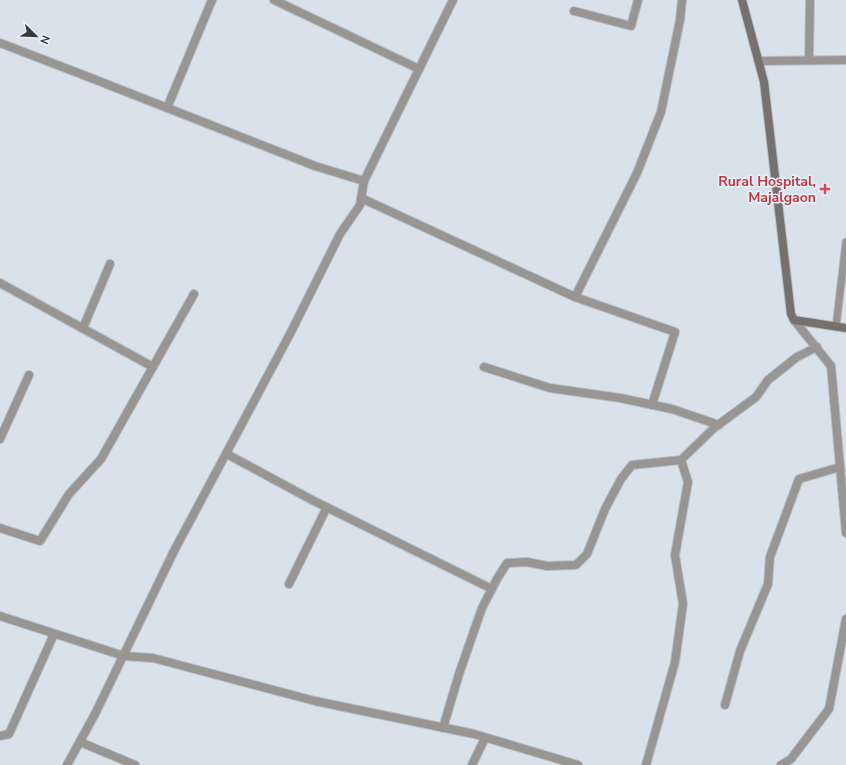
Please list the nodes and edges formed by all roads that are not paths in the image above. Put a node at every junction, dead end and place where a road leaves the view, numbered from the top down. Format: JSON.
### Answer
{"nodes":[{"id":1,"x":212,"y":0,"type":"edge"},
{"id":2,"x":274,"y":0,"type":"edge"},
{"id":3,"x":453,"y":0,"type":"edge"},
{"id":4,"x":638,"y":0,"type":"edge"},
{"id":5,"x":682,"y":0,"type":"edge"},
{"id":6,"x":742,"y":0,"type":"edge"},
{"id":7,"x":810,"y":0,"type":"edge"},
{"id":8,"x":574,"y":11,"type":"dead end"},
{"id":9,"x":0,"y":43,"type":"edge"},
{"id":10,"x":809,"y":60,"type":"junction"},
{"id":11,"x":846,"y":60,"type":"edge"},
{"id":12,"x":759,"y":61,"type":"junction"},
{"id":13,"x":419,"y":69,"type":"junction"},
{"id":14,"x":167,"y":108,"type":"junction"},
{"id":15,"x":364,"y":182,"type":"junction"},
{"id":16,"x":361,"y":198,"type":"junction"},
{"id":17,"x":846,"y":242,"type":"edge"},
{"id":18,"x":110,"y":264,"type":"dead end"},
{"id":19,"x":0,"y":283,"type":"edge"},
{"id":20,"x":194,"y":294,"type":"dead end"},
{"id":21,"x":575,"y":297,"type":"junction"},
{"id":22,"x":794,"y":320,"type":"junction"},
{"id":23,"x":836,"y":327,"type":"junction"},
{"id":24,"x":83,"y":328,"type":"junction"},
{"id":25,"x":846,"y":328,"type":"edge"},
{"id":26,"x":817,"y":347,"type":"junction"},
{"id":27,"x":153,"y":367,"type":"junction"},
{"id":28,"x":484,"y":367,"type":"dead end"},
{"id":29,"x":29,"y":375,"type":"dead end"},
{"id":30,"x":652,"y":405,"type":"junction"},
{"id":31,"x":720,"y":425,"type":"junction"},
{"id":32,"x":0,"y":439,"type":"edge"},
{"id":33,"x":226,"y":454,"type":"junction"},
{"id":34,"x":681,"y":460,"type":"junction"},
{"id":35,"x":840,"y":467,"type":"junction"},
{"id":36,"x":327,"y":507,"type":"junction"},
{"id":37,"x":0,"y":528,"type":"edge"},
{"id":38,"x":846,"y":534,"type":"edge"},
{"id":39,"x":289,"y":584,"type":"dead end"},
{"id":40,"x":492,"y":589,"type":"junction"},
{"id":41,"x":0,"y":616,"type":"edge"},
{"id":42,"x":846,"y":619,"type":"edge"},
{"id":43,"x":54,"y":634,"type":"junction"},
{"id":44,"x":124,"y":656,"type":"junction"},
{"id":45,"x":725,"y":705,"type":"dead end"},
{"id":46,"x":443,"y":728,"type":"junction"},
{"id":47,"x":0,"y":736,"type":"edge"},
{"id":48,"x":485,"y":738,"type":"junction"},
{"id":49,"x":80,"y":742,"type":"junction"},
{"id":50,"x":67,"y":765,"type":"edge"},
{"id":51,"x":135,"y":765,"type":"edge"},
{"id":52,"x":472,"y":765,"type":"edge"},
{"id":53,"x":578,"y":765,"type":"edge"},
{"id":54,"x":646,"y":765,"type":"edge"},
{"id":55,"x":781,"y":765,"type":"edge"}],
"edges":[{"from":1,"to":14,"type":"street"},
{"from":2,"to":13,"type":"street"},
{"from":3,"to":13,"type":"street"},
{"from":4,"to":8,"type":"street"},
{"from":5,"to":21,"type":"street"},
{"from":6,"to":12,"type":"street"},
{"from":7,"to":10,"type":"street"},
{"from":9,"to":14,"type":"street"},
{"from":10,"to":11,"type":"street"},
{"from":10,"to":12,"type":"street"},
{"from":12,"to":22,"type":"street"},
{"from":13,"to":15,"type":"street"},
{"from":14,"to":15,"type":"street"},
{"from":15,"to":16,"type":"street"},
{"from":16,"to":21,"type":"street"},
{"from":16,"to":33,"type":"street"},
{"from":17,"to":23,"type":"lane"},
{"from":18,"to":24,"type":"street"},
{"from":19,"to":24,"type":"street"},
{"from":20,"to":27,"type":"street"},
{"from":21,"to":30,"type":"street"},
{"from":22,"to":23,"type":"street"},
{"from":22,"to":26,"type":"street"},
{"from":23,"to":25,"type":"street"},
{"from":24,"to":27,"type":"street"},
{"from":26,"to":31,"type":"street"},
{"from":26,"to":35,"type":"street"},
{"from":27,"to":37,"type":"street"},
{"from":28,"to":30,"type":"street"},
{"from":29,"to":32,"type":"street"},
{"from":30,"to":31,"type":"street"},
{"from":31,"to":34,"type":"street"},
{"from":33,"to":36,"type":"street"},
{"from":33,"to":44,"type":"street"},
{"from":34,"to":40,"type":"street"},
{"from":34,"to":54,"type":"street"},
{"from":35,"to":38,"type":"street"},
{"from":35,"to":45,"type":"street"},
{"from":36,"to":39,"type":"street"},
{"from":36,"to":40,"type":"street"},
{"from":40,"to":46,"type":"street"},
{"from":41,"to":43,"type":"street"},
{"from":42,"to":55,"type":"street"},
{"from":43,"to":44,"type":"street"},
{"from":43,"to":47,"type":"street"},
{"from":44,"to":46,"type":"street"},
{"from":44,"to":49,"type":"street"},
{"from":46,"to":48,"type":"street"},
{"from":48,"to":52,"type":"street"},
{"from":48,"to":53,"type":"street"},
{"from":49,"to":50,"type":"street"},
{"from":49,"to":51,"type":"street"}]}
